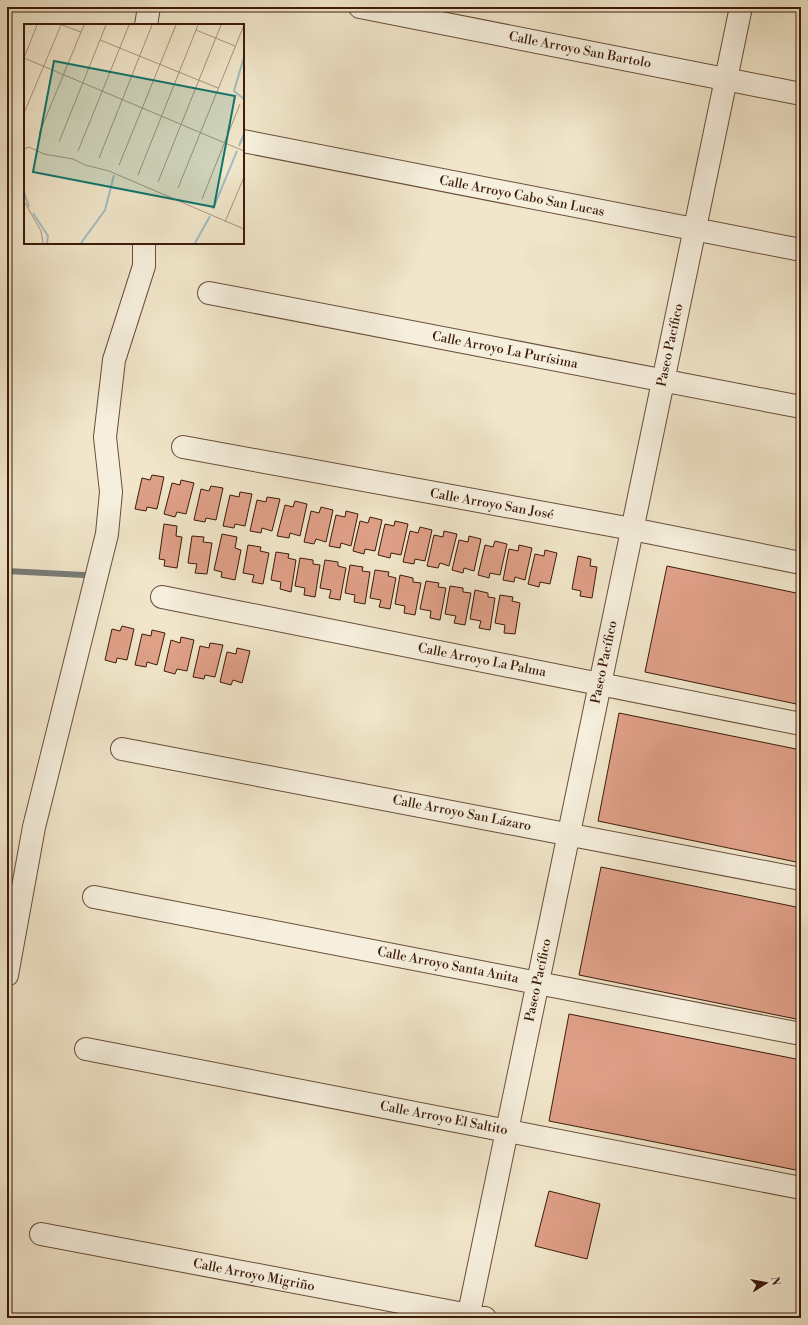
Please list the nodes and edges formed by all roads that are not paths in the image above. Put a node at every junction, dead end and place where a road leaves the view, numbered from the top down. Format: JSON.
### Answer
{"nodes":[{"id":1,"x":149,"y":7,"type":"edge"},
{"id":2,"x":360,"y":7,"type":"edge"},
{"id":3,"x":741,"y":7,"type":"edge"},
{"id":4,"x":146,"y":24,"type":"edge"},
{"id":5,"x":726,"y":79,"type":"junction"},
{"id":6,"x":801,"y":94,"type":"edge"},
{"id":7,"x":244,"y":141,"type":"edge"},
{"id":8,"x":694,"y":229,"type":"junction"},
{"id":9,"x":144,"y":244,"type":"edge"},
{"id":10,"x":801,"y":250,"type":"edge"},
{"id":11,"x":209,"y":293,"type":"dead end"},
{"id":12,"x":663,"y":380,"type":"junction"},
{"id":13,"x":801,"y":407,"type":"edge"},
{"id":14,"x":183,"y":447,"type":"dead end"},
{"id":15,"x":632,"y":529,"type":"junction"},
{"id":16,"x":801,"y":563,"type":"edge"},
{"id":17,"x":162,"y":597,"type":"dead end"},
{"id":18,"x":600,"y":684,"type":"junction"},
{"id":19,"x":801,"y":724,"type":"edge"},
{"id":20,"x":122,"y":749,"type":"dead end"},
{"id":21,"x":568,"y":834,"type":"junction"},
{"id":22,"x":801,"y":879,"type":"edge"},
{"id":23,"x":94,"y":897,"type":"dead end"},
{"id":24,"x":7,"y":975,"type":"edge"},
{"id":25,"x":537,"y":982,"type":"junction"},
{"id":26,"x":801,"y":1034,"type":"edge"},
{"id":27,"x":86,"y":1049,"type":"dead end"},
{"id":28,"x":506,"y":1130,"type":"junction"},
{"id":29,"x":801,"y":1188,"type":"edge"},
{"id":30,"x":41,"y":1234,"type":"dead end"},
{"id":31,"x":473,"y":1317,"type":"edge"}],
"edges":[{"from":1,"to":4,"type":"street"},
{"from":2,"to":5,"type":"street","name":"Calle Arroyo San Bartolo"},
{"from":3,"to":5,"type":"street","name":"Paseo Pacífico"},
{"from":5,"to":6,"type":"street","name":"Calle Arroyo San Bartolo"},
{"from":5,"to":8,"type":"street","name":"Paseo Pacífico"},
{"from":7,"to":8,"type":"street","name":"Calle Arroyo Cabo San Lucas"},
{"from":8,"to":10,"type":"street","name":"Calle Arroyo Cabo San Lucas"},
{"from":8,"to":12,"type":"street","name":"Paseo Pacífico"},
{"from":9,"to":24,"type":"street"},
{"from":11,"to":12,"type":"street","name":"Calle Arroyo La Purísima"},
{"from":12,"to":13,"type":"street","name":"Calle Arroyo La Purísima"},
{"from":12,"to":15,"type":"street","name":"Paseo Pacífico"},
{"from":14,"to":15,"type":"street","name":"Calle Arroyo San José"},
{"from":15,"to":16,"type":"street","name":"Calle Arroyo San José"},
{"from":15,"to":18,"type":"street","name":"Paseo Pacífico"},
{"from":17,"to":18,"type":"street","name":"Calle Arroyo La Palma"},
{"from":18,"to":19,"type":"street","name":"Calle Arroyo La Palma"},
{"from":18,"to":21,"type":"street","name":"Paseo Pacífico"},
{"from":20,"to":21,"type":"street","name":"Calle Arroyo San Lázaro"},
{"from":21,"to":22,"type":"street","name":"Calle Arroyo San Lázaro"},
{"from":21,"to":25,"type":"street","name":"Paseo Pacífico"},
{"from":23,"to":25,"type":"street","name":"Calle Arroyo Santa Anita"},
{"from":25,"to":26,"type":"street","name":"Calle Arroyo Santa Anita"},
{"from":25,"to":28,"type":"street","name":"Paseo Pacífico"},
{"from":27,"to":28,"type":"street","name":"Calle Arroyo El Saltito"},
{"from":28,"to":29,"type":"street","name":"Calle Arroyo El Saltito"},
{"from":28,"to":31,"type":"street","name":"Paseo Pacífico"},
{"from":30,"to":31,"type":"street","name":"Calle Arroyo Migriño"}]}
